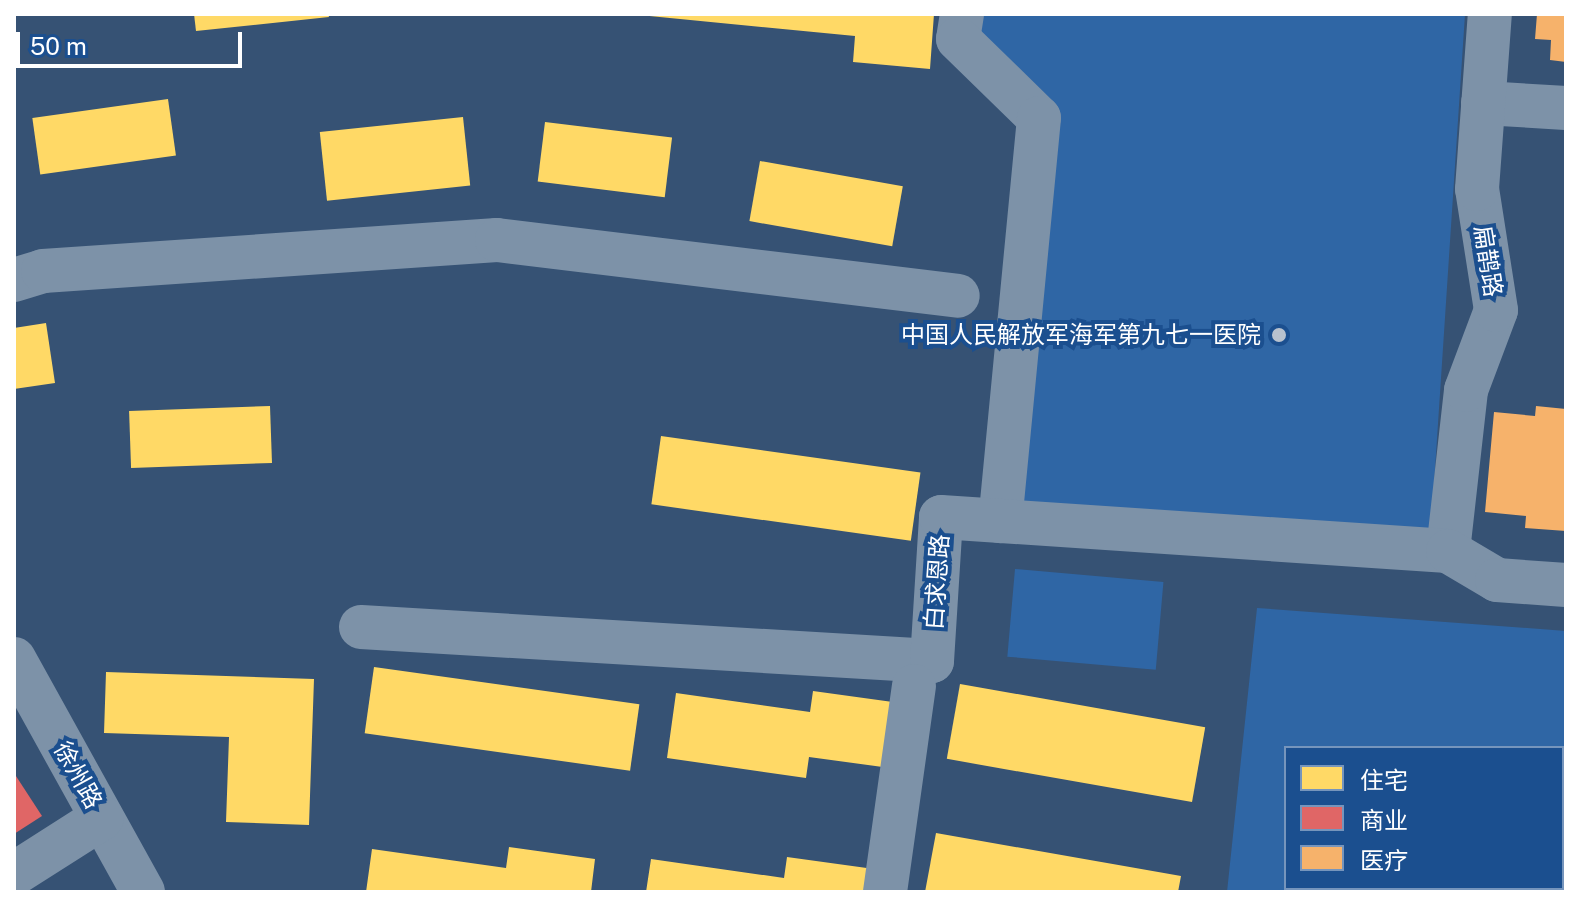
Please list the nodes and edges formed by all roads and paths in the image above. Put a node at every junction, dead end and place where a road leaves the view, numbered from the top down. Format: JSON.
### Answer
{"nodes":[{"id":1,"x":1490,"y":14,"type":"edge"},
{"id":2,"x":960,"y":26,"type":"edge"},
{"id":3,"x":1483,"y":103,"type":"junction"},
{"id":4,"x":1566,"y":108,"type":"edge"},
{"id":5,"x":14,"y":280,"type":"edge"},
{"id":6,"x":958,"y":296,"type":"dead end"},
{"id":7,"x":1000,"y":521,"type":"junction"},
{"id":8,"x":1448,"y":551,"type":"junction"},
{"id":9,"x":1566,"y":585,"type":"edge"},
{"id":10,"x":361,"y":627,"type":"dead end"},
{"id":11,"x":14,"y":659,"type":"edge"},
{"id":12,"x":914,"y":686,"type":"dead end"},
{"id":13,"x":102,"y":818,"type":"junction"},
{"id":14,"x":14,"y":874,"type":"edge"},
{"id":15,"x":143,"y":892,"type":"edge"},
{"id":16,"x":885,"y":892,"type":"edge"}],
"edges":[{"from":1,"to":3,"type":"street","name":"扁鹊路"},
{"from":2,"to":7,"type":"street"},
{"from":3,"to":4,"type":"street"},
{"from":3,"to":8,"type":"street","name":"扁鹊路"},
{"from":5,"to":6,"type":"street"},
{"from":7,"to":8,"type":"street","name":"白求恩路"},
{"from":7,"to":10,"type":"street","name":"白求恩路"},
{"from":8,"to":9,"type":"street","name":"白求恩路"},
{"from":11,"to":13,"type":"street","name":"徐州路"},
{"from":12,"to":16,"type":"street"},
{"from":13,"to":14,"type":"street"},
{"from":13,"to":15,"type":"street","name":"徐州路"}]}
